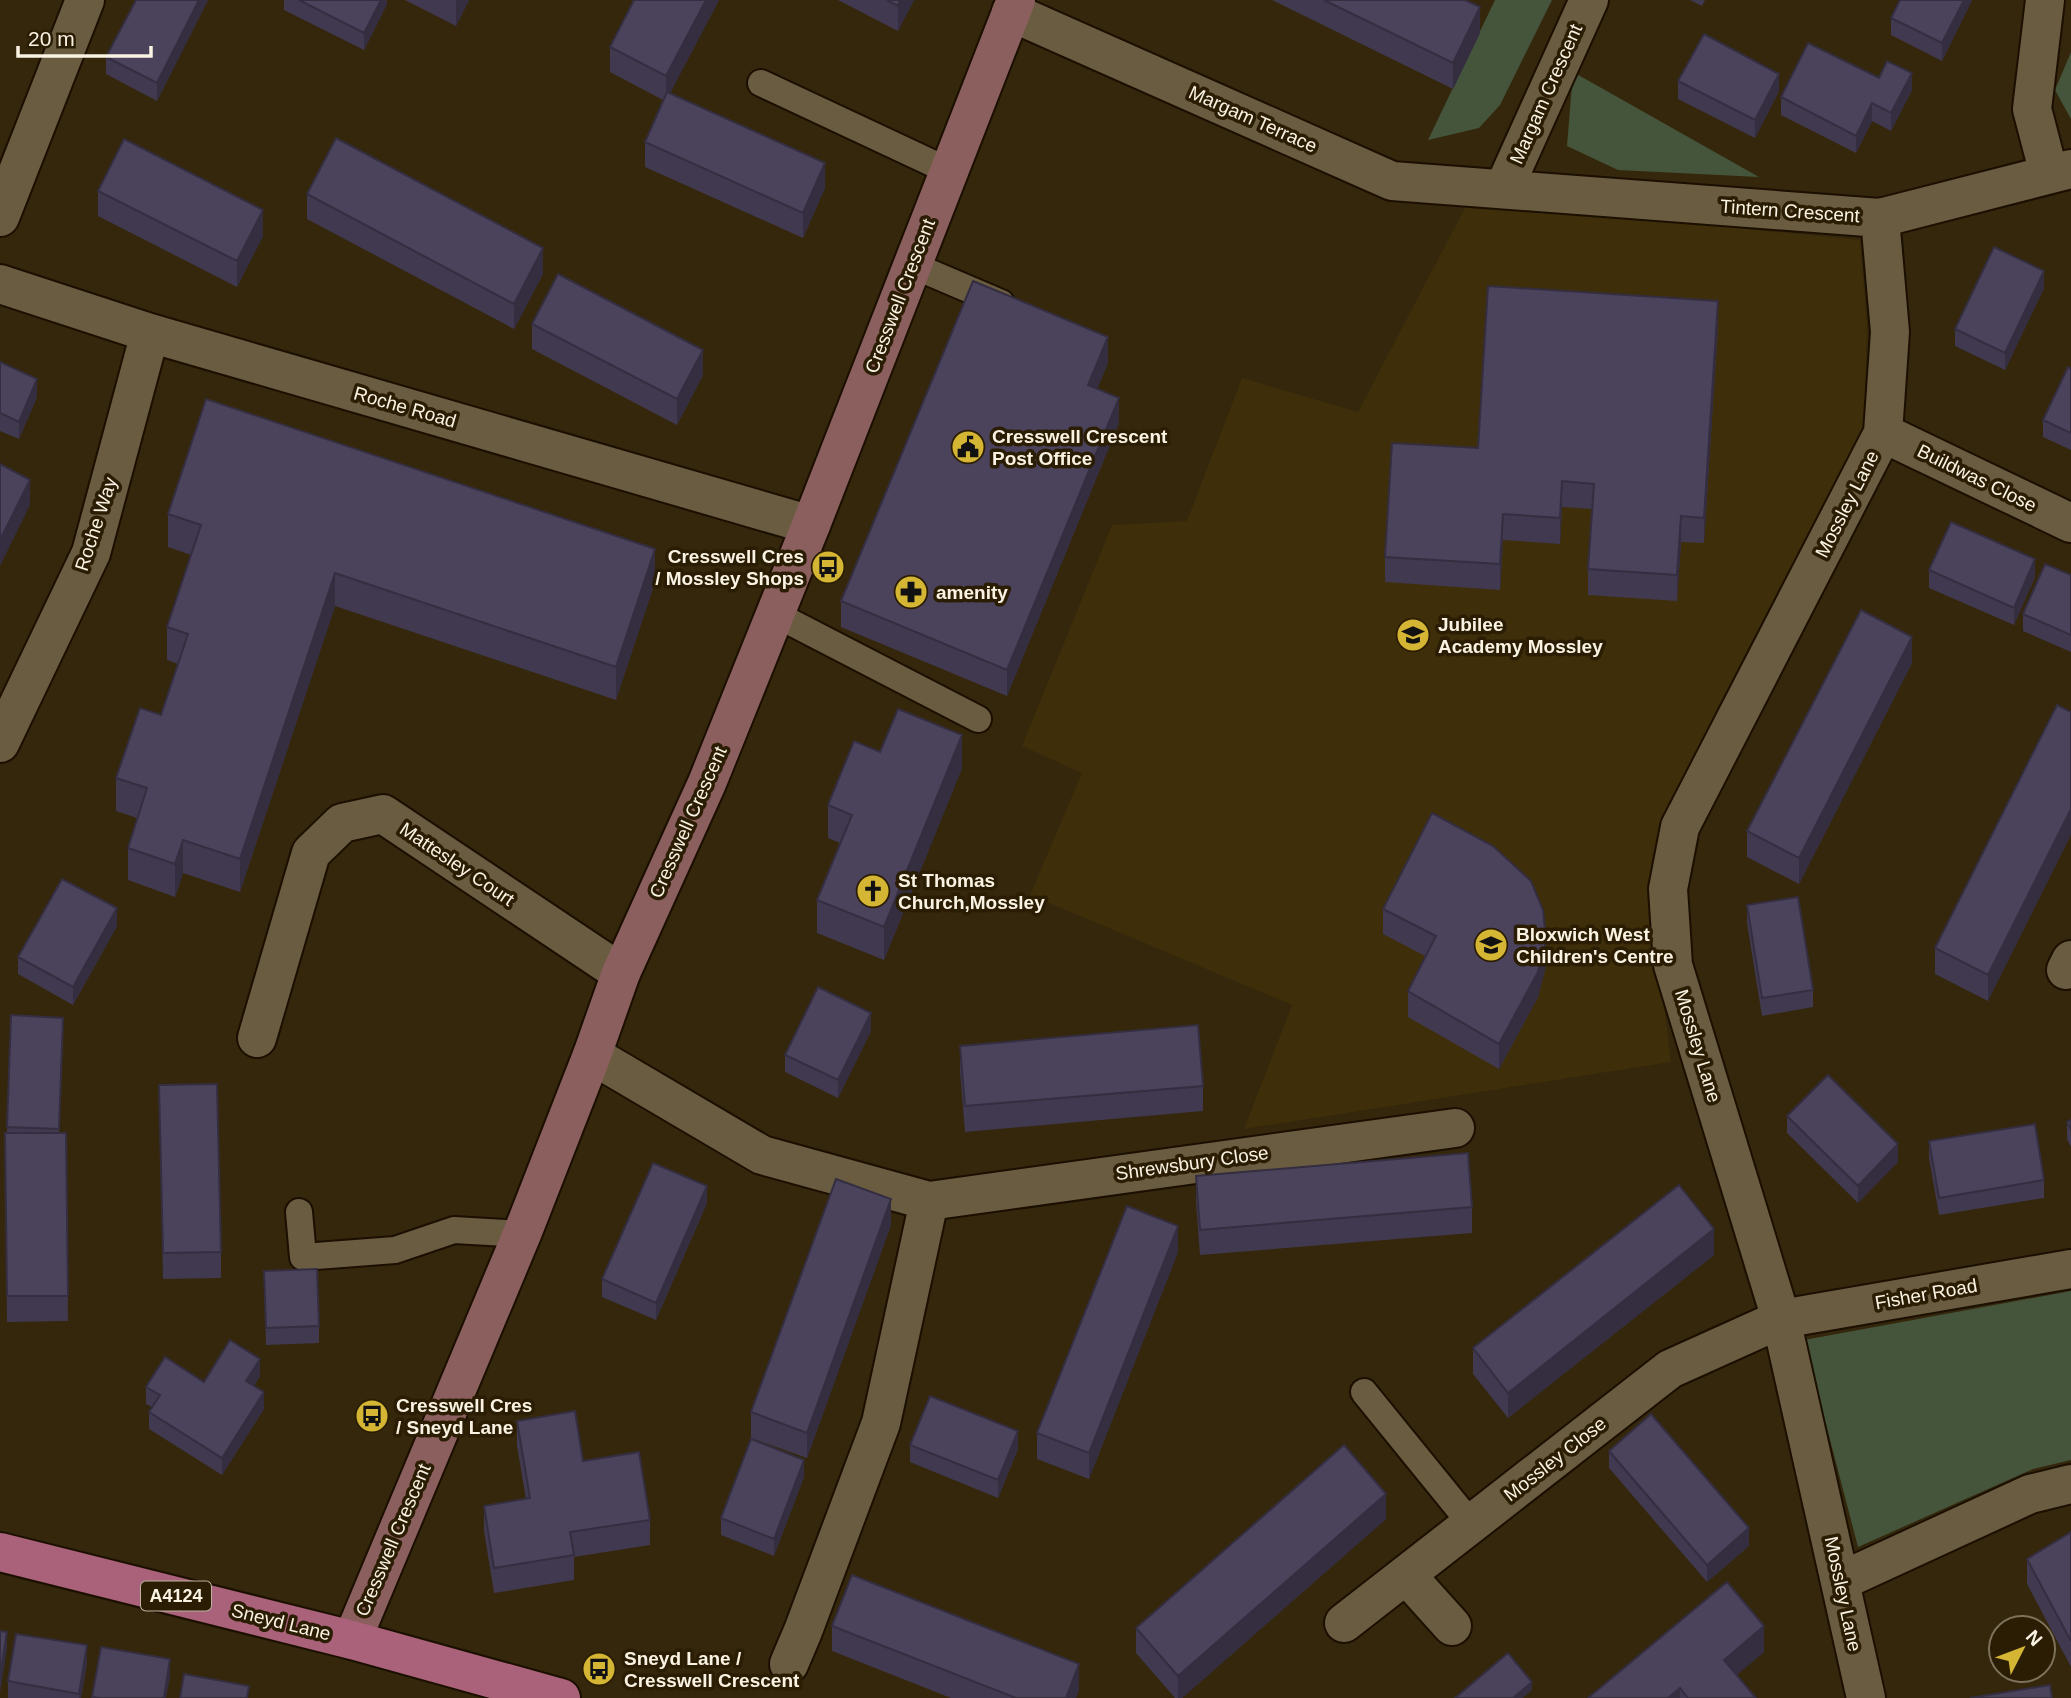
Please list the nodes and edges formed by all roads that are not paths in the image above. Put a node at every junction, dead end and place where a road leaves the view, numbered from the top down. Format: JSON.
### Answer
{"nodes":[{"id":1,"x":85,"y":0,"type":"edge"},
{"id":2,"x":1589,"y":0,"type":"edge"},
{"id":3,"x":2045,"y":0,"type":"edge"},
{"id":4,"x":1014,"y":6,"type":"edge"},
{"id":5,"x":761,"y":83,"type":"dead end"},
{"id":6,"x":949,"y":171,"type":"junction"},
{"id":7,"x":2060,"y":171,"type":"edge"},
{"id":8,"x":1504,"y":188,"type":"junction"},
{"id":9,"x":0,"y":217,"type":"edge"},
{"id":10,"x":1880,"y":218,"type":"junction"},
{"id":11,"x":912,"y":265,"type":"junction"},
{"id":12,"x":0,"y":284,"type":"edge"},
{"id":13,"x":1023,"y":312,"type":"edge"},
{"id":14,"x":150,"y":333,"type":"junction"},
{"id":15,"x":1883,"y":433,"type":"junction"},
{"id":16,"x":2071,"y":523,"type":"edge"},
{"id":17,"x":811,"y":524,"type":"junction"},
{"id":18,"x":775,"y":614,"type":"junction"},
{"id":19,"x":978,"y":719,"type":"dead end"},
{"id":20,"x":0,"y":743,"type":"edge"},
{"id":21,"x":621,"y":973,"type":"junction"},
{"id":22,"x":257,"y":1038,"type":"dead end"},
{"id":23,"x":592,"y":1055,"type":"junction"},
{"id":24,"x":1455,"y":1128,"type":"dead end"},
{"id":25,"x":929,"y":1200,"type":"junction"},
{"id":26,"x":299,"y":1212,"type":"dead end"},
{"id":27,"x":522,"y":1234,"type":"junction"},
{"id":28,"x":2071,"y":1269,"type":"edge"},
{"id":29,"x":1781,"y":1319,"type":"junction"},
{"id":30,"x":1364,"y":1392,"type":"dead end"},
{"id":31,"x":2071,"y":1484,"type":"edge"},
{"id":32,"x":1472,"y":1525,"type":"junction"},
{"id":33,"x":0,"y":1552,"type":"edge"},
{"id":34,"x":1407,"y":1576,"type":"junction"},
{"id":35,"x":1841,"y":1581,"type":"junction"},
{"id":36,"x":1345,"y":1623,"type":"dead end"},
{"id":37,"x":1452,"y":1626,"type":"dead end"},
{"id":38,"x":788,"y":1638,"type":"dead end"},
{"id":39,"x":352,"y":1640,"type":"junction"},
{"id":40,"x":561,"y":1698,"type":"edge"},
{"id":41,"x":1866,"y":1698,"type":"edge"}],
"edges":[{"from":1,"to":9,"type":"street"},
{"from":2,"to":8,"type":"street","name":"Margam Crescent"},
{"from":3,"to":7,"type":"street"},
{"from":4,"to":6,"type":"street","name":"Cresswell Crescent"},
{"from":4,"to":8,"type":"street","name":"Margam Terrace"},
{"from":5,"to":6,"type":"lane"},
{"from":6,"to":11,"type":"street","name":"Cresswell Crescent"},
{"from":7,"to":10,"type":"street","name":"Tintern Crescent"},
{"from":8,"to":10,"type":"street","name":"Tintern Crescent"},
{"from":10,"to":15,"type":"street","name":"Mossley Lane"},
{"from":11,"to":13,"type":"lane"},
{"from":11,"to":17,"type":"street","name":"Cresswell Crescent"},
{"from":12,"to":14,"type":"street","name":"Roche Road"},
{"from":14,"to":17,"type":"street","name":"Roche Road"},
{"from":14,"to":20,"type":"street","name":"Roche Way"},
{"from":15,"to":16,"type":"street","name":"Buildwas Close"},
{"from":15,"to":29,"type":"street","name":"Mossley Lane"},
{"from":17,"to":18,"type":"street","name":"Cresswell Crescent"},
{"from":18,"to":19,"type":"lane"},
{"from":18,"to":21,"type":"street","name":"Cresswell Crescent"},
{"from":21,"to":22,"type":"street","name":"Mattesley Court"},
{"from":21,"to":23,"type":"street","name":"Cresswell Crescent"},
{"from":23,"to":25,"type":"street","name":"Shrewsbury Close"},
{"from":23,"to":27,"type":"street","name":"Cresswell Crescent"},
{"from":24,"to":25,"type":"street","name":"Shrewsbury Close"},
{"from":25,"to":38,"type":"street"},
{"from":26,"to":27,"type":"lane"},
{"from":27,"to":39,"type":"street","name":"Cresswell Crescent"},
{"from":28,"to":29,"type":"street","name":"Fisher Road"},
{"from":29,"to":32,"type":"street","name":"Mossley Close"},
{"from":29,"to":35,"type":"street","name":"Mossley Lane"},
{"from":30,"to":32,"type":"lane"},
{"from":31,"to":35,"type":"street"},
{"from":32,"to":34,"type":"street","name":"Mossley Close"},
{"from":33,"to":39,"type":"main road","name":"Sneyd Lane","number":"A4124"},
{"from":34,"to":36,"type":"street","name":"Mossley Close"},
{"from":34,"to":37,"type":"street"},
{"from":35,"to":41,"type":"street","name":"Mossley Lane"},
{"from":39,"to":40,"type":"main road","name":"Sneyd Lane","number":"A4124"}]}
